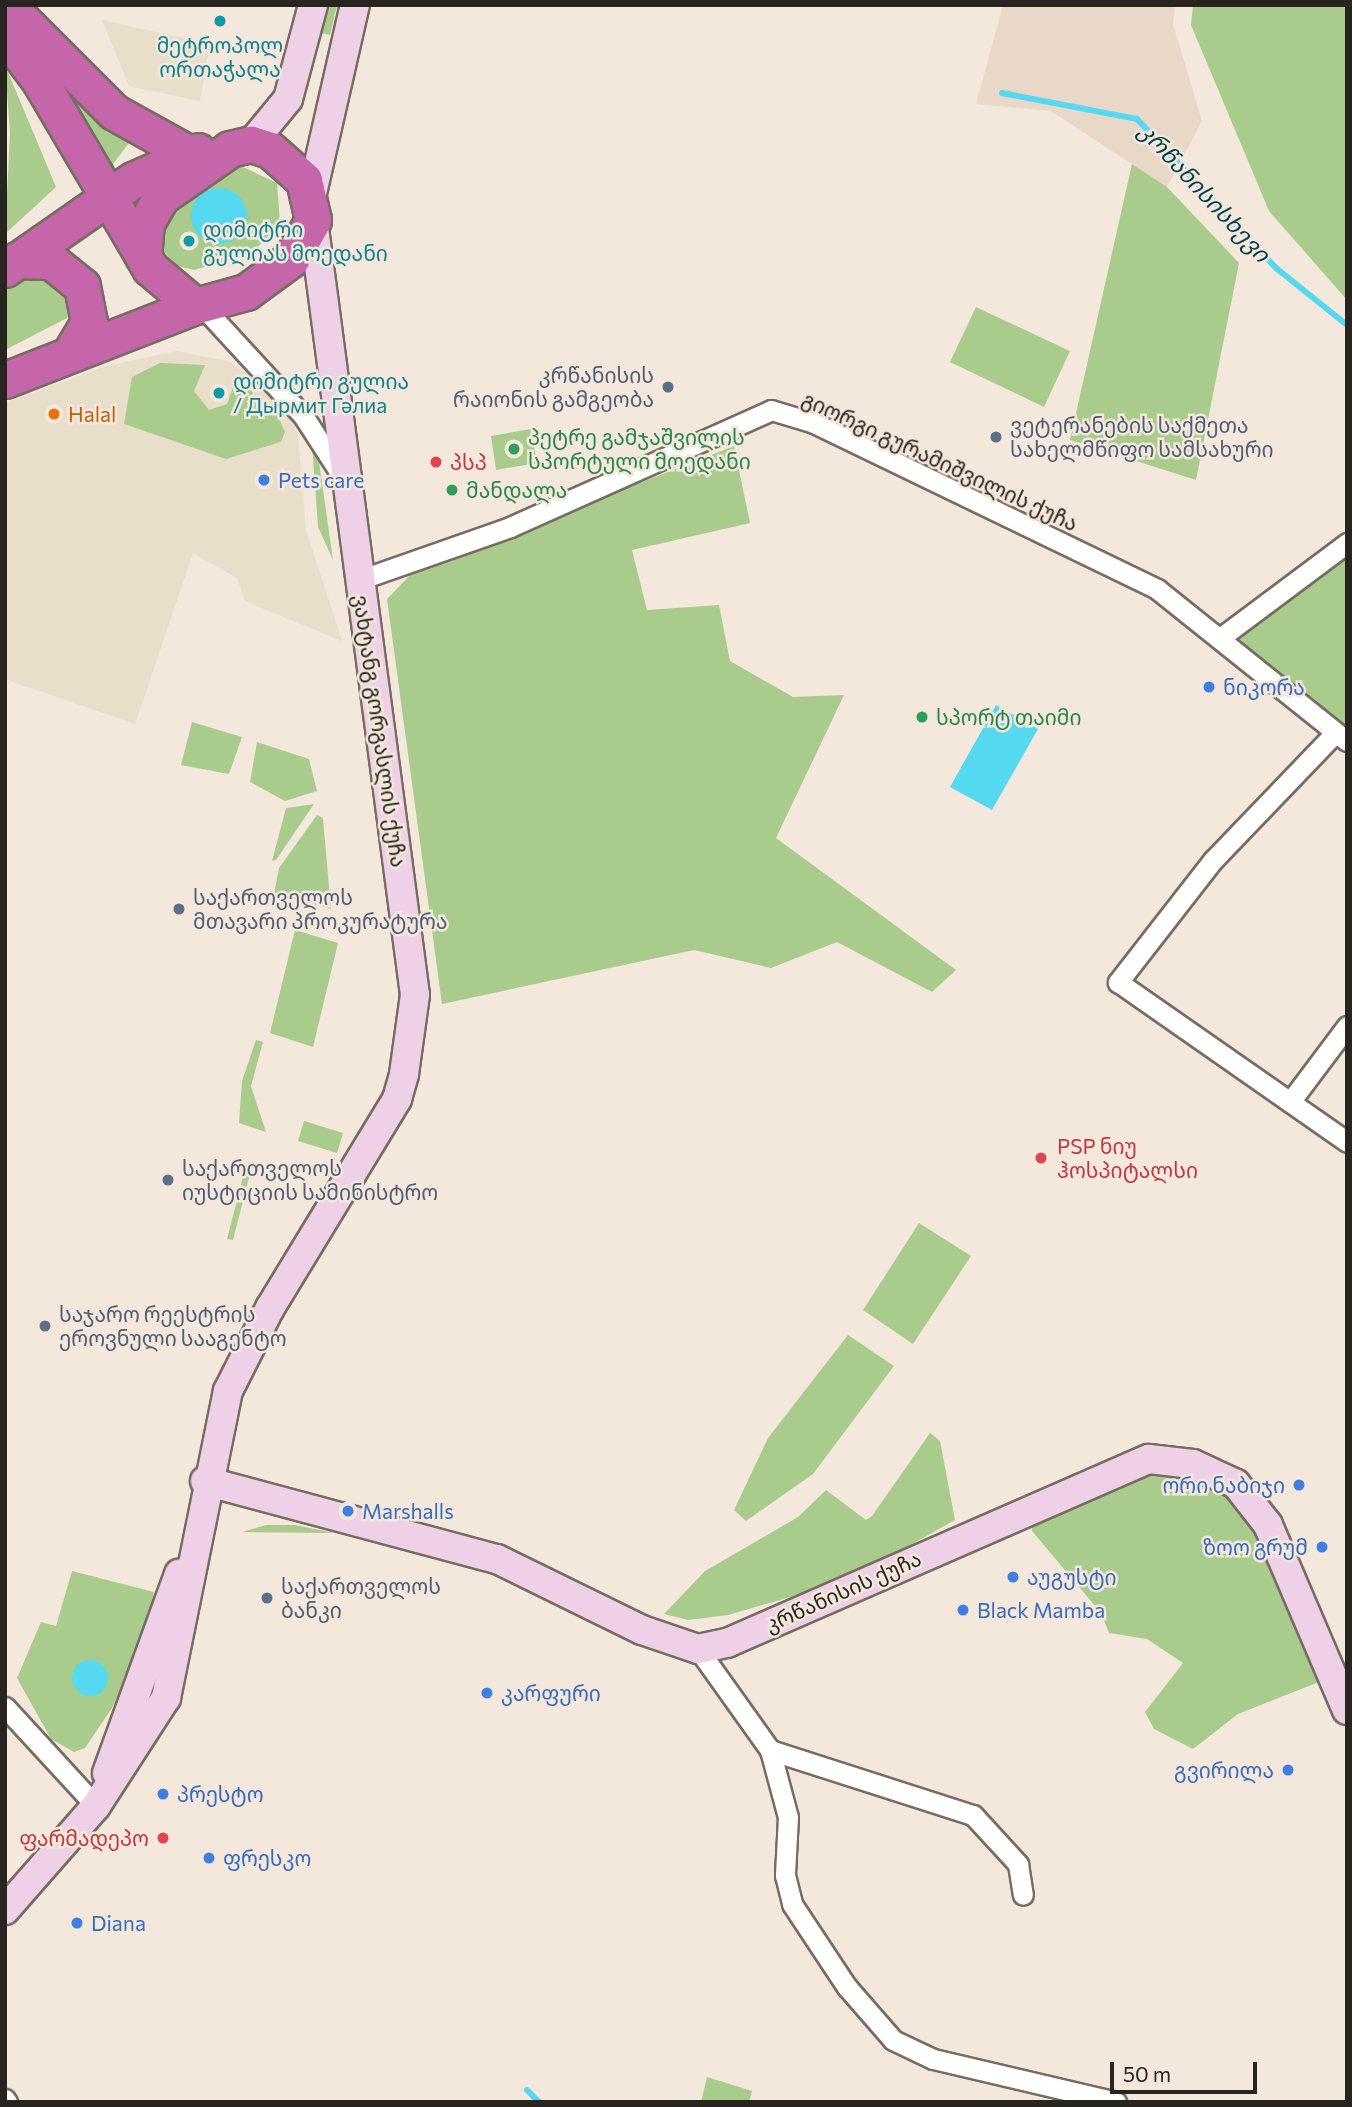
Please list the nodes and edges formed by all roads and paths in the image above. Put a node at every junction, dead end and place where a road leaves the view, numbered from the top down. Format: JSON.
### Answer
{"nodes":[{"id":1,"x":7,"y":5,"type":"edge"},
{"id":2,"x":313,"y":5,"type":"edge"},
{"id":3,"x":355,"y":5,"type":"edge"},
{"id":4,"x":5,"y":34,"type":"edge"},
{"id":5,"x":241,"y":146,"type":"junction"},
{"id":6,"x":186,"y":152,"type":"junction"},
{"id":7,"x":108,"y":196,"type":"junction"},
{"id":8,"x":312,"y":209,"type":"junction"},
{"id":9,"x":143,"y":256,"type":"junction"},
{"id":10,"x":11,"y":265,"type":"edge"},
{"id":11,"x":199,"y":307,"type":"junction"},
{"id":12,"x":71,"y":352,"type":"junction"},
{"id":13,"x":5,"y":380,"type":"edge"},
{"id":14,"x":343,"y":478,"type":"junction"},
{"id":15,"x":1347,"y":543,"type":"edge"},
{"id":16,"x":359,"y":580,"type":"junction"},
{"id":17,"x":1220,"y":638,"type":"junction"},
{"id":18,"x":1341,"y":737,"type":"edge"},
{"id":19,"x":1347,"y":1026,"type":"edge"},
{"id":20,"x":1290,"y":1101,"type":"junction"},
{"id":21,"x":1347,"y":1142,"type":"edge"},
{"id":22,"x":205,"y":1481,"type":"junction"},
{"id":23,"x":698,"y":1648,"type":"junction"},
{"id":24,"x":1346,"y":1705,"type":"edge"},
{"id":25,"x":5,"y":1707,"type":"edge"},
{"id":26,"x":770,"y":1750,"type":"junction"},
{"id":27,"x":96,"y":1806,"type":"junction"},
{"id":28,"x":1023,"y":1895,"type":"dead end"},
{"id":29,"x":5,"y":1910,"type":"edge"},
{"id":30,"x":1116,"y":2102,"type":"edge"}],
"edges":[{"from":1,"to":6,"type":"highway"},
{"from":2,"to":5,"type":"street"},
{"from":3,"to":8,"type":"street","name":"ვახტანგ გორგასლის ქუჩა"},
{"from":4,"to":7,"type":"highway"},
{"from":5,"to":6,"type":"highway"},
{"from":5,"to":8,"type":"highway"},
{"from":5,"to":9,"type":"highway"},
{"from":6,"to":7,"type":"highway"},
{"from":7,"to":9,"type":"highway"},
{"from":7,"to":10,"type":"highway"},
{"from":8,"to":11,"type":"highway"},
{"from":8,"to":14,"type":"street","name":"ვახტანგ გორგასლის ქუჩა"},
{"from":9,"to":11,"type":"highway"},
{"from":10,"to":12,"type":"highway"},
{"from":11,"to":12,"type":"highway"},
{"from":11,"to":14,"type":"street","name":"ვახტანგ გორგასლის ქუჩა"},
{"from":12,"to":13,"type":"highway"},
{"from":14,"to":16,"type":"street","name":"ვახტანგ გორგასლის ქუჩა"},
{"from":15,"to":17,"type":"street"},
{"from":16,"to":17,"type":"street","name":"გიორგი გურამიშვილის ქუჩა"},
{"from":16,"to":22,"type":"street","name":"ვახტანგ გორგასლის ქუჩა"},
{"from":17,"to":18,"type":"street","name":"გიორგი გურამიშვილის ქუჩა"},
{"from":18,"to":20,"type":"street"},
{"from":19,"to":20,"type":"street"},
{"from":20,"to":21,"type":"street"},
{"from":22,"to":23,"type":"street","name":"კრწანისის ქუჩა"},
{"from":22,"to":27,"type":"street","name":"ვახტანგ გორგასლის ქუჩა"},
{"from":23,"to":24,"type":"street","name":"კრწანისის ქუჩა"},
{"from":23,"to":26,"type":"street"},
{"from":25,"to":27,"type":"street"},
{"from":26,"to":28,"type":"street"},
{"from":26,"to":30,"type":"street"},
{"from":27,"to":29,"type":"street","name":"ვახტანგ გორგასლის ქუჩა"}]}
